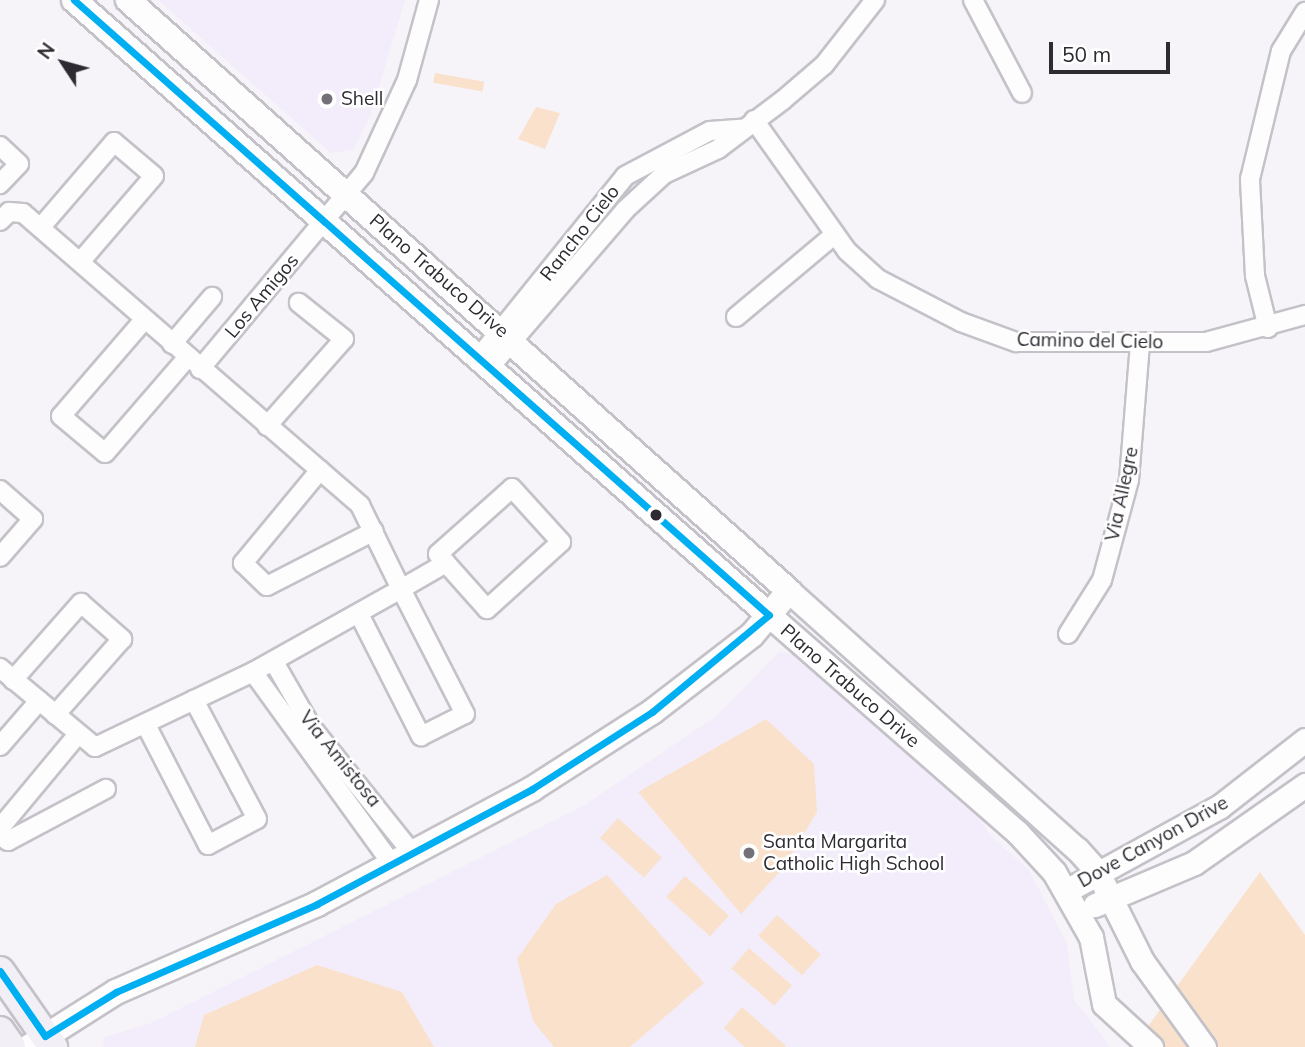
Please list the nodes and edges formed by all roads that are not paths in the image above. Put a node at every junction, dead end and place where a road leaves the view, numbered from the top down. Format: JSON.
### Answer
{"nodes":[{"id":1,"x":74,"y":0,"type":"edge"},
{"id":2,"x":128,"y":0,"type":"edge"},
{"id":3,"x":429,"y":0,"type":"edge"},
{"id":4,"x":875,"y":0,"type":"edge"},
{"id":5,"x":973,"y":0,"type":"edge"},
{"id":6,"x":1305,"y":12,"type":"edge"},
{"id":7,"x":1021,"y":93,"type":"dead end"},
{"id":8,"x":747,"y":124,"type":"junction"},
{"id":9,"x":0,"y":146,"type":"edge"},
{"id":10,"x":650,"y":159,"type":"junction"},
{"id":11,"x":664,"y":174,"type":"junction"},
{"id":12,"x":0,"y":184,"type":"edge"},
{"id":13,"x":608,"y":192,"type":"junction"},
{"id":14,"x":347,"y":196,"type":"junction"},
{"id":15,"x":625,"y":210,"type":"junction"},
{"id":16,"x":0,"y":221,"type":"edge"},
{"id":17,"x":325,"y":223,"type":"junction"},
{"id":18,"x":41,"y":228,"type":"junction"},
{"id":19,"x":833,"y":236,"type":"junction"},
{"id":20,"x":80,"y":262,"type":"junction"},
{"id":21,"x":212,"y":297,"type":"dead end"},
{"id":22,"x":299,"y":303,"type":"dead end"},
{"id":23,"x":1305,"y":315,"type":"edge"},
{"id":24,"x":736,"y":317,"type":"dead end"},
{"id":25,"x":144,"y":320,"type":"junction"},
{"id":26,"x":1268,"y":328,"type":"junction"},
{"id":27,"x":507,"y":336,"type":"junction"},
{"id":28,"x":1140,"y":343,"type":"junction"},
{"id":29,"x":172,"y":344,"type":"junction"},
{"id":30,"x":486,"y":361,"type":"junction"},
{"id":31,"x":194,"y":363,"type":"junction"},
{"id":32,"x":267,"y":426,"type":"junction"},
{"id":33,"x":320,"y":470,"type":"junction"},
{"id":34,"x":0,"y":490,"type":"edge"},
{"id":35,"x":374,"y":531,"type":"junction"},
{"id":36,"x":0,"y":557,"type":"edge"},
{"id":37,"x":446,"y":563,"type":"junction"},
{"id":38,"x":401,"y":589,"type":"junction"},
{"id":39,"x":789,"y":591,"type":"junction"},
{"id":40,"x":769,"y":615,"type":"junction"},
{"id":41,"x":360,"y":617,"type":"junction"},
{"id":42,"x":1068,"y":634,"type":"dead end"},
{"id":43,"x":274,"y":662,"type":"junction"},
{"id":44,"x":253,"y":672,"type":"junction"},
{"id":45,"x":7,"y":674,"type":"edge"},
{"id":46,"x":194,"y":700,"type":"junction"},
{"id":47,"x":39,"y":701,"type":"junction"},
{"id":48,"x":55,"y":715,"type":"junction"},
{"id":49,"x":146,"y":725,"type":"junction"},
{"id":50,"x":78,"y":734,"type":"junction"},
{"id":51,"x":1305,"y":740,"type":"edge"},
{"id":52,"x":0,"y":746,"type":"edge"},
{"id":53,"x":1305,"y":785,"type":"edge"},
{"id":54,"x":106,"y":789,"type":"dead end"},
{"id":55,"x":0,"y":828,"type":"edge"},
{"id":56,"x":0,"y":835,"type":"edge"},
{"id":57,"x":402,"y":859,"type":"junction"},
{"id":58,"x":1097,"y":871,"type":"junction"},
{"id":59,"x":1066,"y":891,"type":"junction"},
{"id":60,"x":1110,"y":901,"type":"junction"},
{"id":61,"x":1079,"y":910,"type":"junction"},
{"id":62,"x":0,"y":971,"type":"edge"},
{"id":63,"x":1116,"y":1017,"type":"junction"},
{"id":64,"x":0,"y":1031,"type":"edge"},
{"id":65,"x":42,"y":1043,"type":"edge"},
{"id":66,"x":10,"y":1047,"type":"edge"},
{"id":67,"x":1134,"y":1047,"type":"edge"},
{"id":68,"x":1151,"y":1047,"type":"edge"},
{"id":69,"x":1204,"y":1047,"type":"edge"}],
"edges":[{"from":1,"to":17,"type":"main road","name":"Plano Trabuco Drive"},
{"from":2,"to":14,"type":"main road","name":"Plano Trabuco Drive"},
{"from":3,"to":14,"type":"street","name":"Los Amigos"},
{"from":4,"to":8,"type":"street","name":"Rancho Cielo"},
{"from":5,"to":7,"type":"street"},
{"from":6,"to":26,"type":"street"},
{"from":8,"to":10,"type":"street","name":"Rancho Cielo"},
{"from":8,"to":11,"type":"street","name":"Rancho Cielo"},
{"from":8,"to":19,"type":"street","name":"Camino del Cielo"},
{"from":9,"to":12,"type":"street"},
{"from":10,"to":11,"type":"street"},
{"from":10,"to":13,"type":"street","name":"Rancho Cielo"},
{"from":11,"to":15,"type":"street","name":"Rancho Cielo"},
{"from":13,"to":15,"type":"street"},
{"from":13,"to":27,"type":"street","name":"Rancho Cielo"},
{"from":14,"to":17,"type":"street","name":"Los Amigos"},
{"from":14,"to":27,"type":"main road","name":"Plano Trabuco Drive"},
{"from":15,"to":27,"type":"street","name":"Rancho Cielo"},
{"from":16,"to":18,"type":"street"},
{"from":17,"to":30,"type":"main road","name":"Plano Trabuco Drive"},
{"from":17,"to":31,"type":"street","name":"Los Amigos"},
{"from":18,"to":20,"type":"street"},
{"from":18,"to":20,"type":"street"},
{"from":19,"to":24,"type":"street"},
{"from":19,"to":28,"type":"street","name":"Camino del Cielo"},
{"from":20,"to":25,"type":"street"},
{"from":21,"to":29,"type":"street"},
{"from":22,"to":32,"type":"street"},
{"from":23,"to":26,"type":"street","name":"Camino del Cielo"},
{"from":25,"to":29,"type":"street"},
{"from":25,"to":31,"type":"street"},
{"from":26,"to":28,"type":"street","name":"Camino del Cielo"},
{"from":27,"to":30,"type":"street","name":"Rancho Cielo"},
{"from":27,"to":39,"type":"main road","name":"Plano Trabuco Drive"},
{"from":28,"to":42,"type":"street","name":"Via Allegre"},
{"from":29,"to":31,"type":"street"},
{"from":30,"to":40,"type":"main road","name":"Plano Trabuco Drive"},
{"from":31,"to":32,"type":"street"},
{"from":32,"to":33,"type":"street"},
{"from":33,"to":35,"type":"street"},
{"from":33,"to":35,"type":"street"},
{"from":34,"to":36,"type":"street"},
{"from":35,"to":38,"type":"street"},
{"from":37,"to":37,"type":"street"},
{"from":37,"to":38,"type":"street"},
{"from":38,"to":41,"type":"street"},
{"from":38,"to":41,"type":"street"},
{"from":39,"to":40,"type":"main road"},
{"from":39,"to":58,"type":"street","name":"Plano Trabuco Drive"},
{"from":40,"to":57,"type":"main road"},
{"from":40,"to":59,"type":"street","name":"Plano Trabuco Drive"},
{"from":41,"to":43,"type":"street"},
{"from":43,"to":44,"type":"street"},
{"from":43,"to":57,"type":"street","name":"Via Amistosa"},
{"from":44,"to":46,"type":"street"},
{"from":44,"to":57,"type":"street","name":"Via Amistosa"},
{"from":45,"to":47,"type":"street"},
{"from":45,"to":48,"type":"street"},
{"from":46,"to":49,"type":"street"},
{"from":46,"to":49,"type":"street"},
{"from":47,"to":48,"type":"street"},
{"from":47,"to":52,"type":"street"},
{"from":48,"to":50,"type":"street"},
{"from":49,"to":50,"type":"street"},
{"from":50,"to":55,"type":"street"},
{"from":51,"to":58,"type":"street","name":"Dove Canyon Drive"},
{"from":53,"to":60,"type":"street","name":"Dove Canyon Drive"},
{"from":54,"to":56,"type":"street"},
{"from":57,"to":65,"type":"main road"},
{"from":58,"to":59,"type":"street","name":"Dove Canyon Drive"},
{"from":58,"to":60,"type":"street","name":"Plano Trabuco Drive"},
{"from":59,"to":61,"type":"street","name":"Plano Trabuco Drive"},
{"from":60,"to":61,"type":"street","name":"Dove Canyon Drive"},
{"from":60,"to":69,"type":"street","name":"Plano Trabuco Drive"},
{"from":61,"to":63,"type":"street","name":"Plano Trabuco Drive"},
{"from":62,"to":65,"type":"main road"},
{"from":63,"to":67,"type":"street","name":"Plano Trabuco Drive"},
{"from":63,"to":68,"type":"street"},
{"from":64,"to":66,"type":"main road"}]}
